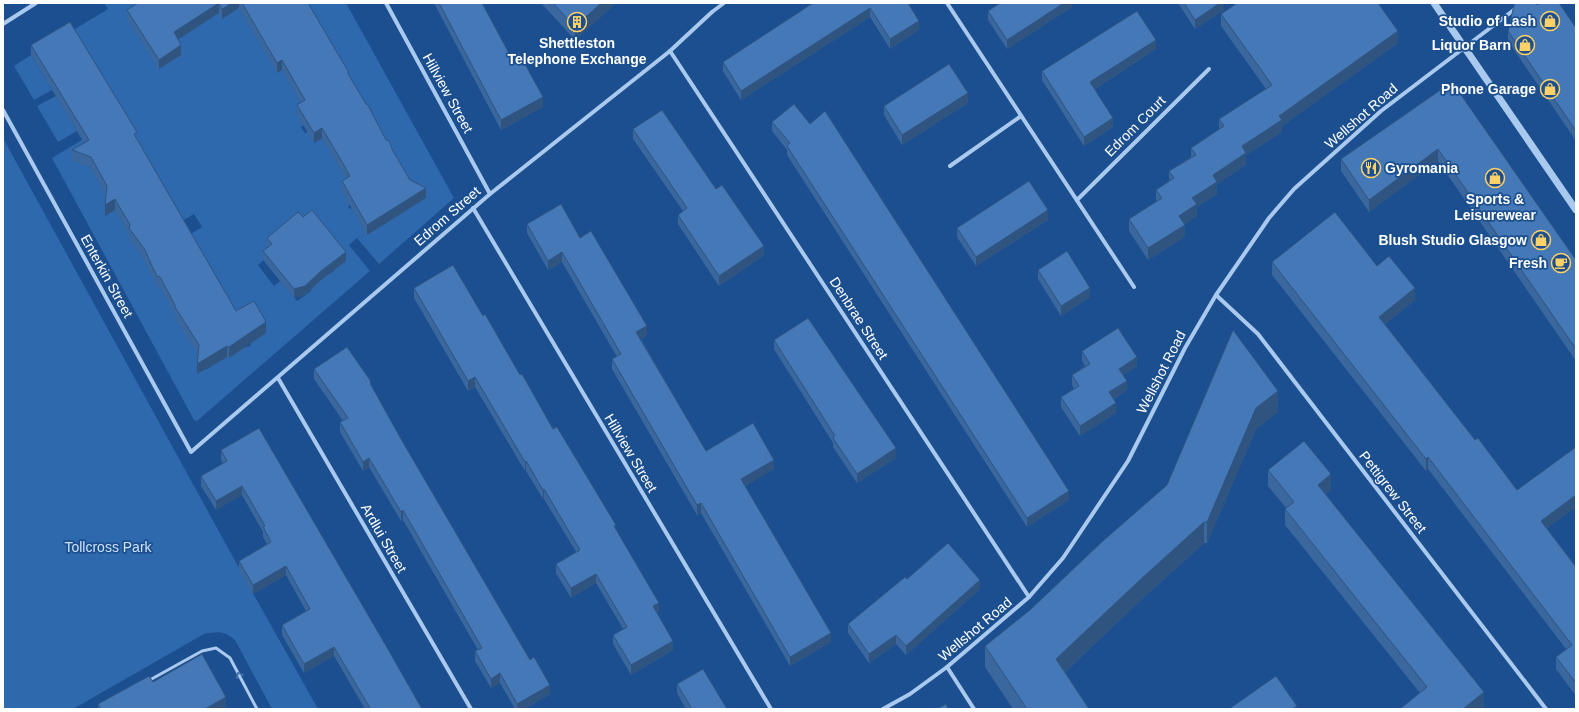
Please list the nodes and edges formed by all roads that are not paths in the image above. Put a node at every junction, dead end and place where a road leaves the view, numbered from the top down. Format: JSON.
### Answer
{"nodes":[{"id":1,"x":36,"y":3,"type":"edge"},
{"id":2,"x":386,"y":3,"type":"edge"},
{"id":3,"x":724,"y":3,"type":"edge"},
{"id":4,"x":947,"y":3,"type":"edge"},
{"id":5,"x":1434,"y":3,"type":"edge"},
{"id":6,"x":1523,"y":3,"type":"edge"},
{"id":7,"x":712,"y":12,"type":"joint"},
{"id":8,"x":3,"y":24,"type":"edge"},
{"id":9,"x":1464,"y":47,"type":"junction"},
{"id":10,"x":670,"y":51,"type":"junction"},
{"id":11,"x":1209,"y":69,"type":"dead end"},
{"id":12,"x":3,"y":110,"type":"edge"},
{"id":13,"x":1021,"y":116,"type":"junction"},
{"id":14,"x":950,"y":166,"type":"dead end"},
{"id":15,"x":490,"y":194,"type":"junction"},
{"id":16,"x":1077,"y":200,"type":"junction"},
{"id":17,"x":473,"y":208,"type":"junction"},
{"id":18,"x":1576,"y":210,"type":"edge"},
{"id":19,"x":1134,"y":286,"type":"dead end"},
{"id":20,"x":1216,"y":295,"type":"junction"},
{"id":21,"x":278,"y":378,"type":"junction"},
{"id":22,"x":191,"y":452,"type":"joint"},
{"id":23,"x":1029,"y":597,"type":"junction"},
{"id":24,"x":948,"y":667,"type":"junction"},
{"id":25,"x":143,"y":684,"type":"edge"},
{"id":26,"x":258,"y":709,"type":"edge"},
{"id":27,"x":471,"y":709,"type":"edge"},
{"id":28,"x":771,"y":709,"type":"edge"},
{"id":29,"x":883,"y":709,"type":"edge"},
{"id":30,"x":974,"y":709,"type":"edge"},
{"id":31,"x":1546,"y":709,"type":"edge"}],
"edges":[{"from":1,"to":8,"type":"street"},
{"from":2,"to":15,"type":"street","name":"Hillview Street"},
{"from":3,"to":7,"type":"street","name":"Edrom Street"},
{"from":4,"to":13,"type":"street"},
{"from":5,"to":9,"type":"street"},
{"from":6,"to":9,"type":"street","name":"Wellshot Road"},
{"from":7,"to":10,"type":"street","name":"Edrom Street"},
{"from":9,"to":18,"type":"street"},
{"from":9,"to":20,"type":"street","name":"Wellshot Road"},
{"from":10,"to":15,"type":"street","name":"Edrom Street"},
{"from":10,"to":23,"type":"street","name":"Denbrae Street"},
{"from":11,"to":16,"type":"street","name":"Edrom Court"},
{"from":12,"to":22,"type":"street","name":"Enterkin Street"},
{"from":13,"to":14,"type":"street"},
{"from":13,"to":16,"type":"street"},
{"from":15,"to":17,"type":"street","name":"Edrom Street"},
{"from":16,"to":19,"type":"street"},
{"from":17,"to":21,"type":"street","name":"Edrom Street"},
{"from":17,"to":28,"type":"street","name":"Hillview Street"},
{"from":20,"to":23,"type":"street","name":"Wellshot Road"},
{"from":20,"to":31,"type":"street","name":"Pettigrew Street"},
{"from":21,"to":22,"type":"street","name":"Edrom Street"},
{"from":21,"to":27,"type":"street","name":"Ardlui Street"},
{"from":23,"to":24,"type":"street","name":"Wellshot Road"},
{"from":24,"to":29,"type":"street","name":"Wellshot Road"},
{"from":24,"to":30,"type":"street"},
{"from":26,"to":25,"type":"lane","one_way":true}]}
